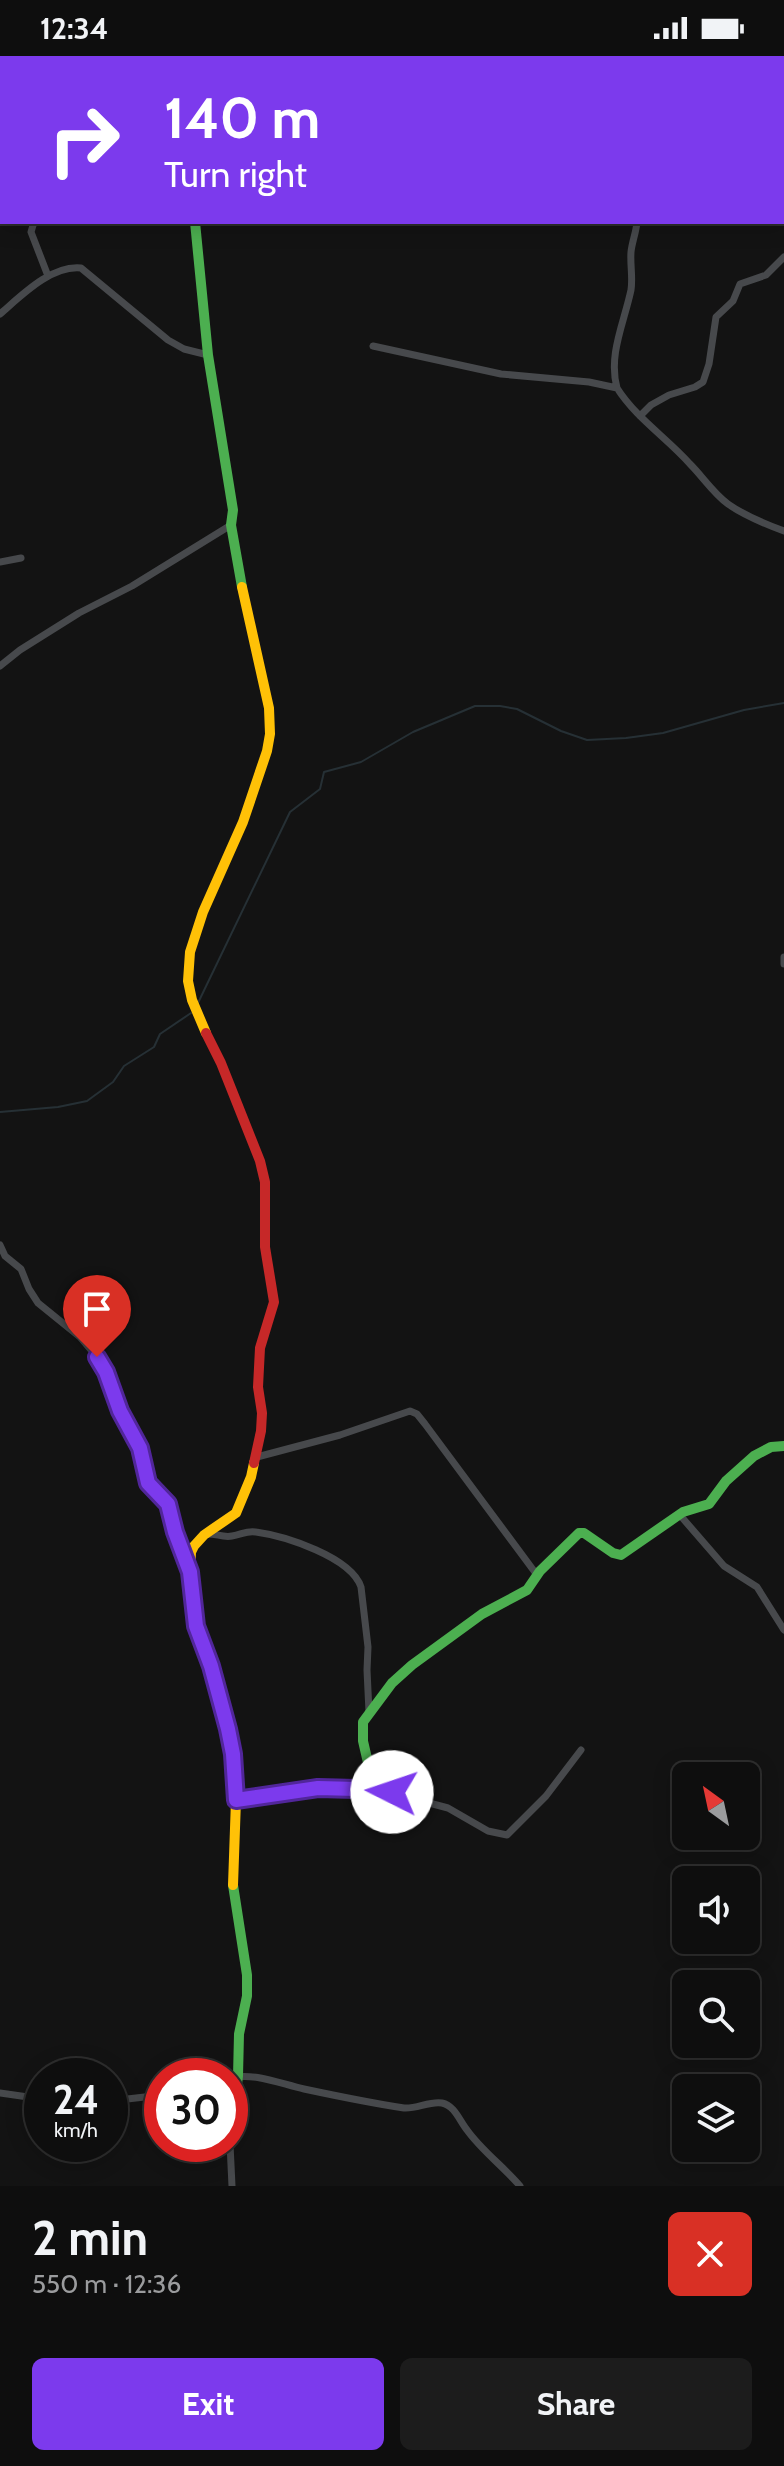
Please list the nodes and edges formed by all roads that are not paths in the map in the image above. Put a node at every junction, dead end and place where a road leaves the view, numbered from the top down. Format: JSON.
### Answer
{"nodes":[{"id":1,"x":33,"y":224,"type":"edge"},
{"id":2,"x":195,"y":224,"type":"edge"},
{"id":3,"x":637,"y":224,"type":"edge"},
{"id":4,"x":784,"y":257,"type":"edge"},
{"id":5,"x":48,"y":276,"type":"junction"},
{"id":6,"x":0,"y":314,"type":"edge"},
{"id":7,"x":373,"y":346,"type":"dead end"},
{"id":8,"x":208,"y":355,"type":"junction"},
{"id":9,"x":617,"y":388,"type":"junction"},
{"id":10,"x":640,"y":416,"type":"junction"},
{"id":11,"x":231,"y":525,"type":"junction"},
{"id":12,"x":784,"y":531,"type":"edge"},
{"id":13,"x":21,"y":558,"type":"dead end"},
{"id":14,"x":0,"y":562,"type":"edge"},
{"id":15,"x":0,"y":666,"type":"edge"},
{"id":16,"x":784,"y":957,"type":"edge"},
{"id":17,"x":784,"y":964,"type":"edge"},
{"id":18,"x":0,"y":1245,"type":"edge"},
{"id":19,"x":784,"y":1446,"type":"edge"},
{"id":20,"x":257,"y":1457,"type":"junction"},
{"id":21,"x":679,"y":1514,"type":"junction"},
{"id":22,"x":204,"y":1535,"type":"junction"},
{"id":23,"x":190,"y":1572,"type":"junction"},
{"id":24,"x":537,"y":1575,"type":"junction"},
{"id":25,"x":784,"y":1630,"type":"edge"},
{"id":26,"x":369,"y":1712,"type":"junction"},
{"id":27,"x":581,"y":1750,"type":"dead end"},
{"id":28,"x":369,"y":1787,"type":"junction"},
{"id":29,"x":236,"y":1800,"type":"junction"},
{"id":30,"x":236,"y":2058,"type":"edge"},
{"id":31,"x":248,"y":2078,"type":"edge"},
{"id":32,"x":0,"y":2093,"type":"edge"},
{"id":33,"x":24,"y":2096,"type":"edge"},
{"id":34,"x":231,"y":2162,"type":"edge"},
{"id":35,"x":232,"y":2186,"type":"edge"},
{"id":36,"x":520,"y":2186,"type":"edge"}],
"edges":[{"from":1,"to":5,"type":"street"},
{"from":2,"to":8,"type":"street"},
{"from":3,"to":9,"type":"street"},
{"from":4,"to":10,"type":"street"},
{"from":5,"to":6,"type":"street"},
{"from":5,"to":8,"type":"street"},
{"from":7,"to":9,"type":"street"},
{"from":8,"to":11,"type":"street"},
{"from":9,"to":10,"type":"street"},
{"from":10,"to":12,"type":"street"},
{"from":11,"to":15,"type":"street"},
{"from":11,"to":20,"type":"street"},
{"from":13,"to":14,"type":"street"},
{"from":16,"to":17,"type":"street"},
{"from":18,"to":23,"type":"street"},
{"from":19,"to":21,"type":"street"},
{"from":20,"to":22,"type":"street"},
{"from":20,"to":24,"type":"street"},
{"from":21,"to":24,"type":"street"},
{"from":21,"to":25,"type":"street"},
{"from":22,"to":23,"type":"street"},
{"from":22,"to":26,"type":"street"},
{"from":23,"to":29,"type":"street"},
{"from":24,"to":26,"type":"street"},
{"from":26,"to":28,"type":"street"},
{"from":27,"to":28,"type":"street"},
{"from":28,"to":29,"type":"street"},
{"from":29,"to":30,"type":"street"},
{"from":31,"to":36,"type":"street"},
{"from":32,"to":33,"type":"street"},
{"from":34,"to":35,"type":"street"}]}
